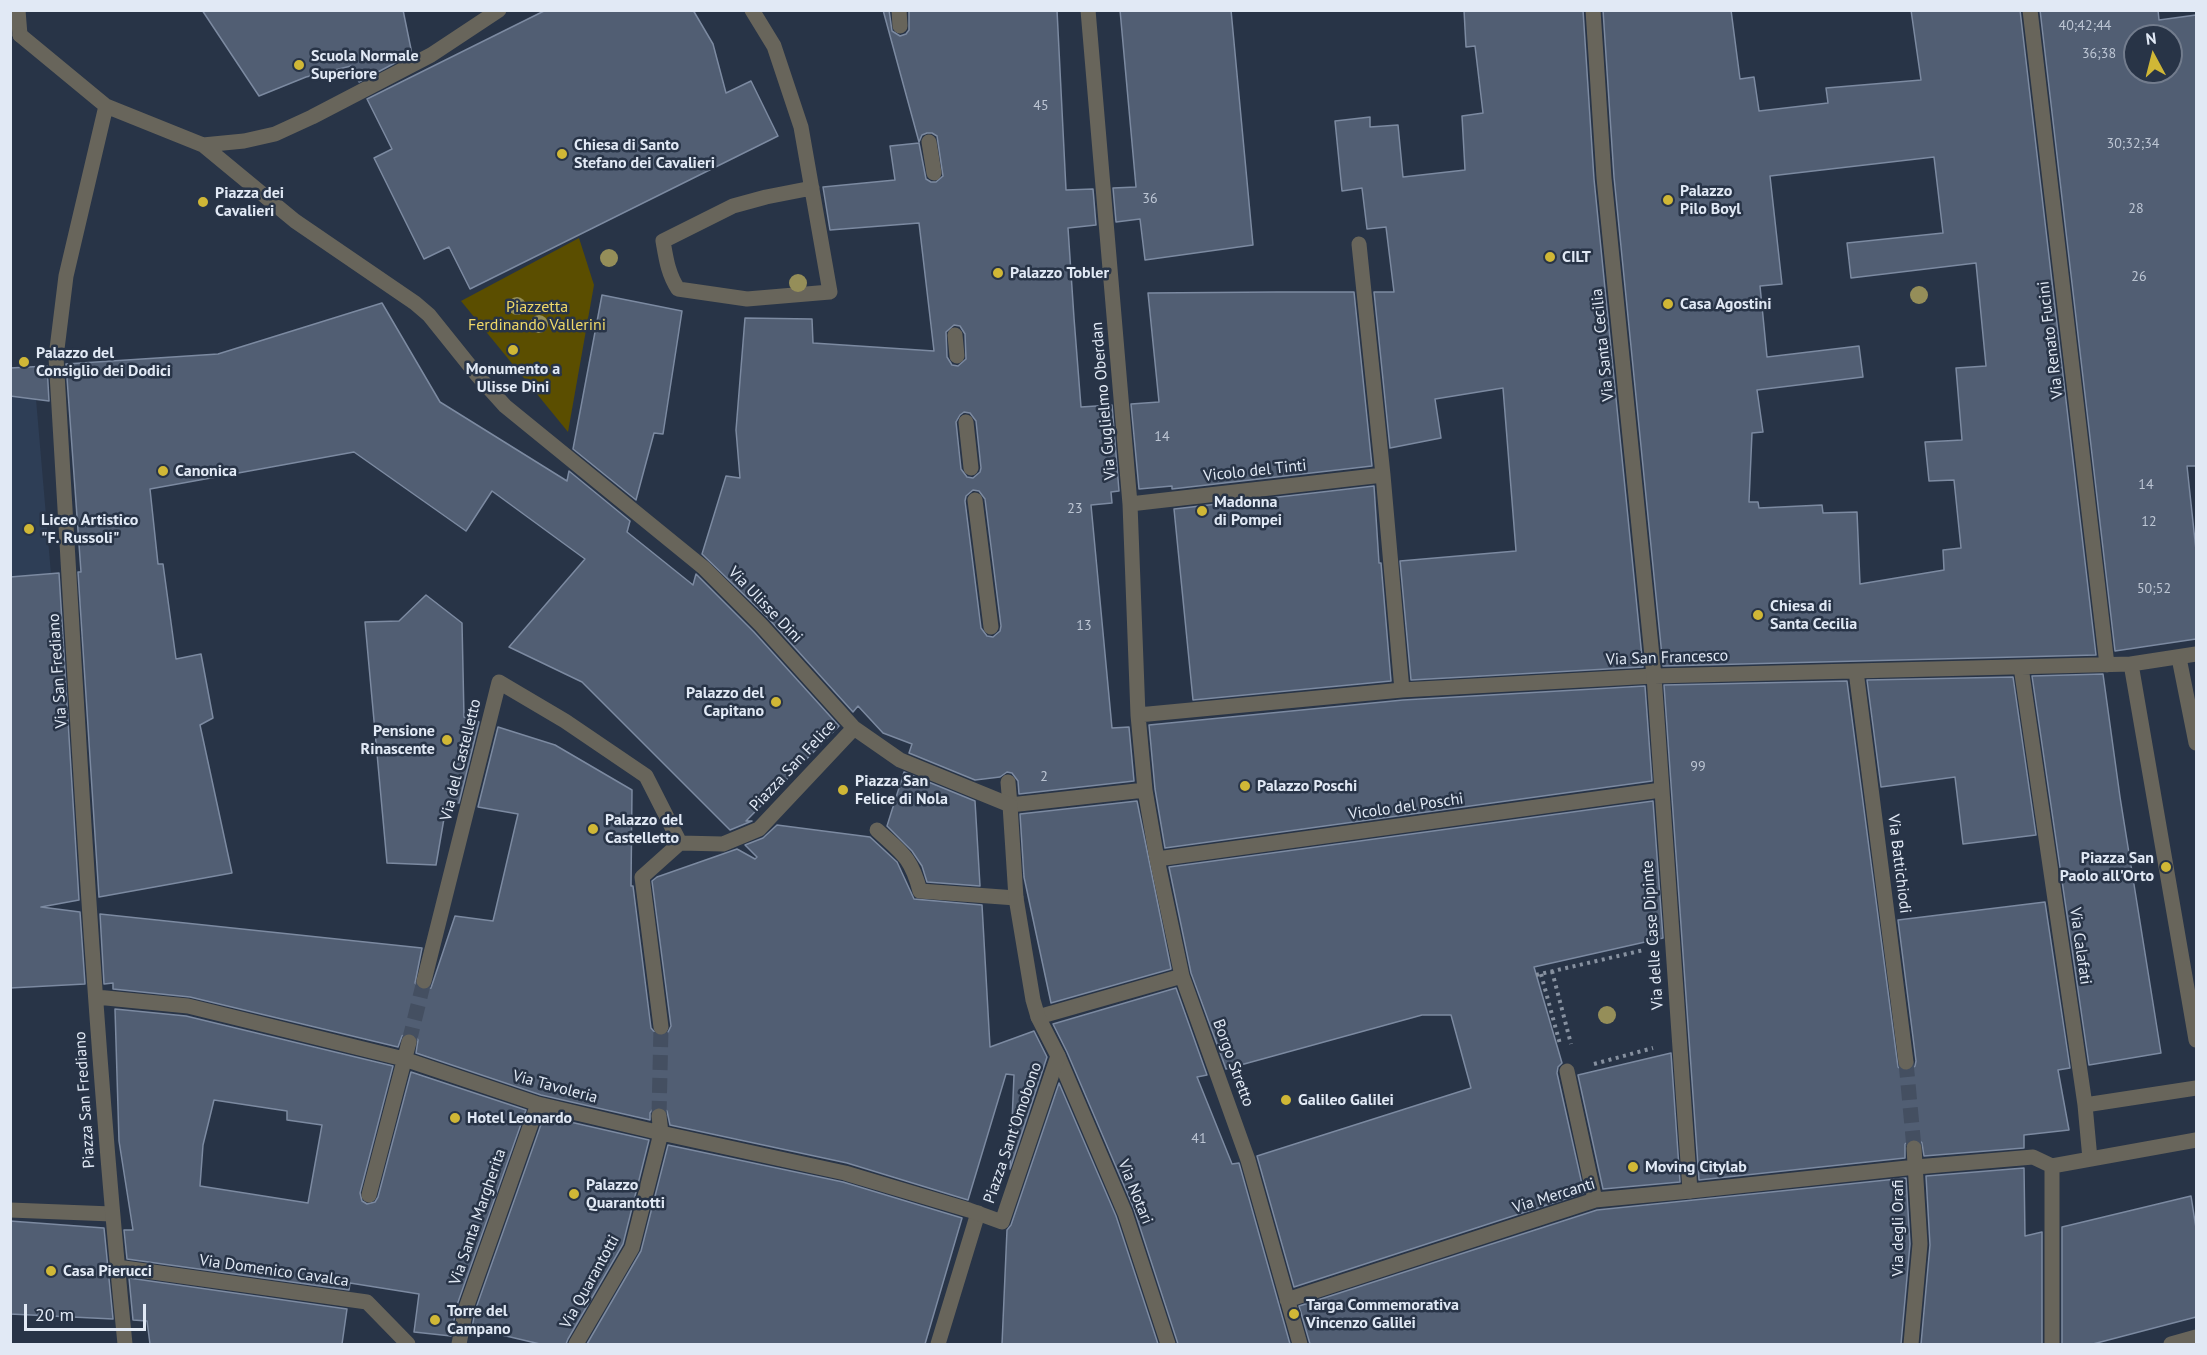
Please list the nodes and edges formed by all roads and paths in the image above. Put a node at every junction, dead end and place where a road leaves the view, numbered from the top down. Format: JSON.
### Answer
{"nodes":[{"id":1,"x":18,"y":10,"type":"edge"},
{"id":2,"x":499,"y":10,"type":"edge"},
{"id":3,"x":752,"y":10,"type":"edge"},
{"id":4,"x":899,"y":10,"type":"edge"},
{"id":5,"x":1088,"y":10,"type":"edge"},
{"id":6,"x":1593,"y":10,"type":"edge"},
{"id":7,"x":2030,"y":10,"type":"edge"},
{"id":8,"x":900,"y":26,"type":"dead end"},
{"id":9,"x":15,"y":34,"type":"edge"},
{"id":10,"x":106,"y":106,"type":"junction"},
{"id":11,"x":928,"y":142,"type":"dead end"},
{"id":12,"x":203,"y":145,"type":"junction"},
{"id":13,"x":934,"y":173,"type":"dead end"},
{"id":14,"x":812,"y":188,"type":"junction"},
{"id":15,"x":1359,"y":244,"type":"dead end"},
{"id":16,"x":955,"y":335,"type":"dead end"},
{"id":17,"x":957,"y":356,"type":"dead end"},
{"id":18,"x":966,"y":422,"type":"dead end"},
{"id":19,"x":971,"y":468,"type":"dead end"},
{"id":20,"x":1383,"y":475,"type":"junction"},
{"id":21,"x":975,"y":500,"type":"dead end"},
{"id":22,"x":1130,"y":504,"type":"junction"},
{"id":23,"x":990,"y":627,"type":"dead end"},
{"id":24,"x":2196,"y":654,"type":"edge"},
{"id":25,"x":2179,"y":658,"type":"junction"},
{"id":26,"x":2131,"y":664,"type":"junction"},
{"id":27,"x":2107,"y":665,"type":"junction"},
{"id":28,"x":2021,"y":667,"type":"junction"},
{"id":29,"x":1856,"y":671,"type":"junction"},
{"id":30,"x":1654,"y":676,"type":"junction"},
{"id":31,"x":1402,"y":690,"type":"junction"},
{"id":32,"x":1138,"y":715,"type":"junction"},
{"id":33,"x":854,"y":728,"type":"junction"},
{"id":34,"x":2196,"y":743,"type":"edge"},
{"id":35,"x":1008,"y":782,"type":"dead end"},
{"id":36,"x":1145,"y":790,"type":"junction"},
{"id":37,"x":1661,"y":790,"type":"junction"},
{"id":38,"x":1010,"y":805,"type":"junction"},
{"id":39,"x":877,"y":830,"type":"dead end"},
{"id":40,"x":680,"y":843,"type":"junction"},
{"id":41,"x":1157,"y":859,"type":"junction"},
{"id":42,"x":1016,"y":898,"type":"junction"},
{"id":43,"x":1672,"y":943,"type":"junction"},
{"id":44,"x":1552,"y":971,"type":"junction"},
{"id":45,"x":1182,"y":976,"type":"junction"},
{"id":46,"x":424,"y":981,"type":"tunnel mouth"},
{"id":47,"x":95,"y":990,"type":"junction"},
{"id":48,"x":1038,"y":1017,"type":"junction"},
{"id":49,"x":661,"y":1027,"type":"tunnel mouth"},
{"id":50,"x":2196,"y":1040,"type":"edge"},
{"id":51,"x":1679,"y":1041,"type":"junction"},
{"id":52,"x":409,"y":1042,"type":"tunnel mouth"},
{"id":53,"x":1562,"y":1053,"type":"dead end"},
{"id":54,"x":1058,"y":1056,"type":"junction"},
{"id":55,"x":404,"y":1059,"type":"junction"},
{"id":56,"x":1906,"y":1062,"type":"tunnel mouth"},
{"id":57,"x":1572,"y":1069,"type":"junction"},
{"id":58,"x":2196,"y":1088,"type":"edge"},
{"id":59,"x":538,"y":1104,"type":"junction"},
{"id":60,"x":2085,"y":1105,"type":"junction"},
{"id":61,"x":659,"y":1116,"type":"tunnel mouth"},
{"id":62,"x":661,"y":1133,"type":"junction"},
{"id":63,"x":2196,"y":1140,"type":"edge"},
{"id":64,"x":1914,"y":1148,"type":"tunnel mouth"},
{"id":65,"x":2090,"y":1158,"type":"junction"},
{"id":66,"x":2052,"y":1166,"type":"junction"},
{"id":67,"x":1916,"y":1167,"type":"junction"},
{"id":68,"x":1690,"y":1191,"type":"junction"},
{"id":69,"x":369,"y":1195,"type":"dead end"},
{"id":70,"x":1595,"y":1200,"type":"junction"},
{"id":71,"x":10,"y":1210,"type":"edge"},
{"id":72,"x":978,"y":1213,"type":"junction"},
{"id":73,"x":112,"y":1214,"type":"junction"},
{"id":74,"x":1002,"y":1222,"type":"joint"},
{"id":75,"x":117,"y":1267,"type":"junction"},
{"id":76,"x":1287,"y":1300,"type":"junction"},
{"id":77,"x":2196,"y":1337,"type":"edge"},
{"id":78,"x":125,"y":1344,"type":"edge"},
{"id":79,"x":408,"y":1344,"type":"edge"},
{"id":80,"x":459,"y":1344,"type":"edge"},
{"id":81,"x":576,"y":1344,"type":"edge"},
{"id":82,"x":938,"y":1344,"type":"edge"},
{"id":83,"x":1168,"y":1344,"type":"edge"},
{"id":84,"x":1300,"y":1344,"type":"edge"},
{"id":85,"x":1911,"y":1344,"type":"edge"},
{"id":86,"x":2052,"y":1344,"type":"edge"},
{"id":87,"x":2171,"y":1344,"type":"edge"}],
"edges":[{"from":1,"to":9,"type":"street"},
{"from":2,"to":12,"type":"street"},
{"from":3,"to":14,"type":"street"},
{"from":4,"to":8,"type":"street"},
{"from":5,"to":22,"type":"street","name":"Via Guglielmo Oberdan"},
{"from":6,"to":30,"type":"street","name":"Via Santa Cecilia"},
{"from":7,"to":27,"type":"street","name":"Via Renato Fucini"},
{"from":9,"to":10,"type":"street"},
{"from":10,"to":12,"type":"street"},
{"from":10,"to":47,"type":"street","name":"Via San Frediano"},
{"from":11,"to":13,"type":"street"},
{"from":12,"to":33,"type":"street","name":"Via Ulisse Dini"},
{"from":14,"to":14,"type":"street"},
{"from":15,"to":20,"type":"street"},
{"from":16,"to":17,"type":"street"},
{"from":18,"to":19,"type":"street"},
{"from":20,"to":22,"type":"street","name":"Vicolo del Tinti"},
{"from":20,"to":31,"type":"street"},
{"from":21,"to":23,"type":"street"},
{"from":22,"to":32,"type":"street","name":"Via Guglielmo Oberdan"},
{"from":24,"to":25,"type":"street","name":"Via San Francesco"},
{"from":25,"to":26,"type":"street","name":"Via San Francesco"},
{"from":25,"to":34,"type":"street"},
{"from":26,"to":27,"type":"street","name":"Via San Francesco"},
{"from":26,"to":50,"type":"street"},
{"from":27,"to":28,"type":"street","name":"Via San Francesco"},
{"from":28,"to":29,"type":"street","name":"Via San Francesco"},
{"from":28,"to":60,"type":"street","name":"Via Calafati"},
{"from":29,"to":30,"type":"street","name":"Via San Francesco"},
{"from":29,"to":56,"type":"street","name":"Via Battichiodi"},
{"from":30,"to":31,"type":"street","name":"Via San Francesco"},
{"from":30,"to":37,"type":"street","name":"Via delle Case Dipinte"},
{"from":31,"to":32,"type":"street","name":"Via San Francesco"},
{"from":32,"to":36,"type":"street","name":"Via Guglielmo Oberdan"},
{"from":33,"to":38,"type":"street","name":"Via Ulisse Dini"},
{"from":33,"to":40,"type":"street","name":"Piazza San Felice"},
{"from":35,"to":38,"type":"street","name":"Via Notari"},
{"from":36,"to":38,"type":"street","name":"Via Ulisse Dini"},
{"from":36,"to":41,"type":"street","name":"Borgo Stretto"},
{"from":37,"to":41,"type":"street","name":"Vicolo del Poschi"},
{"from":37,"to":43,"type":"street","name":"Via delle Case Dipinte"},
{"from":38,"to":42,"type":"street","name":"Via Notari"},
{"from":39,"to":42,"type":"street"},
{"from":40,"to":46,"type":"street","name":"Via del Castelletto"},
{"from":40,"to":49,"type":"street"},
{"from":41,"to":45,"type":"street","name":"Borgo Stretto"},
{"from":42,"to":48,"type":"street","name":"Via Notari"},
{"from":43,"to":44,"type":"path"},
{"from":43,"to":51,"type":"street","name":"Via delle Case Dipinte"},
{"from":44,"to":53,"type":"path"},
{"from":44,"to":57,"type":"path"},
{"from":45,"to":48,"type":"street"},
{"from":45,"to":76,"type":"street","name":"Borgo Stretto"},
{"from":47,"to":55,"type":"street","name":"Via Tavoleria"},
{"from":47,"to":73,"type":"street","name":"Piazza San Frediano"},
{"from":48,"to":54,"type":"street","name":"Via Notari"},
{"from":51,"to":57,"type":"path"},
{"from":51,"to":68,"type":"street","name":"Via delle Case Dipinte"},
{"from":52,"to":55,"type":"street"},
{"from":54,"to":74,"type":"street","name":"Piazza Sant'Omobono"},
{"from":54,"to":83,"type":"street","name":"Via Notari"},
{"from":55,"to":59,"type":"street","name":"Via Tavoleria"},
{"from":55,"to":69,"type":"street"},
{"from":57,"to":70,"type":"street"},
{"from":58,"to":60,"type":"street"},
{"from":59,"to":62,"type":"street","name":"Via Tavoleria"},
{"from":59,"to":80,"type":"street","name":"Via Santa Margherita"},
{"from":60,"to":65,"type":"street","name":"Via Calafati"},
{"from":61,"to":62,"type":"street"},
{"from":62,"to":72,"type":"street","name":"Via Tavoleria"},
{"from":62,"to":81,"type":"street","name":"Via Quarantotti"},
{"from":63,"to":65,"type":"street"},
{"from":64,"to":67,"type":"street","name":"Via degli Orafi"},
{"from":65,"to":66,"type":"street","name":"Via Mercanti"},
{"from":66,"to":67,"type":"street","name":"Via Mercanti"},
{"from":66,"to":86,"type":"street"},
{"from":67,"to":68,"type":"street","name":"Via Mercanti"},
{"from":67,"to":85,"type":"street","name":"Via degli Orafi"},
{"from":68,"to":70,"type":"street","name":"Via Mercanti"},
{"from":70,"to":76,"type":"street","name":"Via Mercanti"},
{"from":71,"to":73,"type":"street"},
{"from":72,"to":74,"type":"street","name":"Via Tavoleria"},
{"from":72,"to":82,"type":"street","name":"Piazza Sant'Omobono"},
{"from":73,"to":75,"type":"street","name":"Piazza San Frediano"},
{"from":75,"to":78,"type":"street","name":"Piazza San Frediano"},
{"from":75,"to":79,"type":"street","name":"Via Domenico Cavalca"},
{"from":76,"to":84,"type":"street","name":"Borgo Stretto"},
{"from":77,"to":87,"type":"street"}]}
